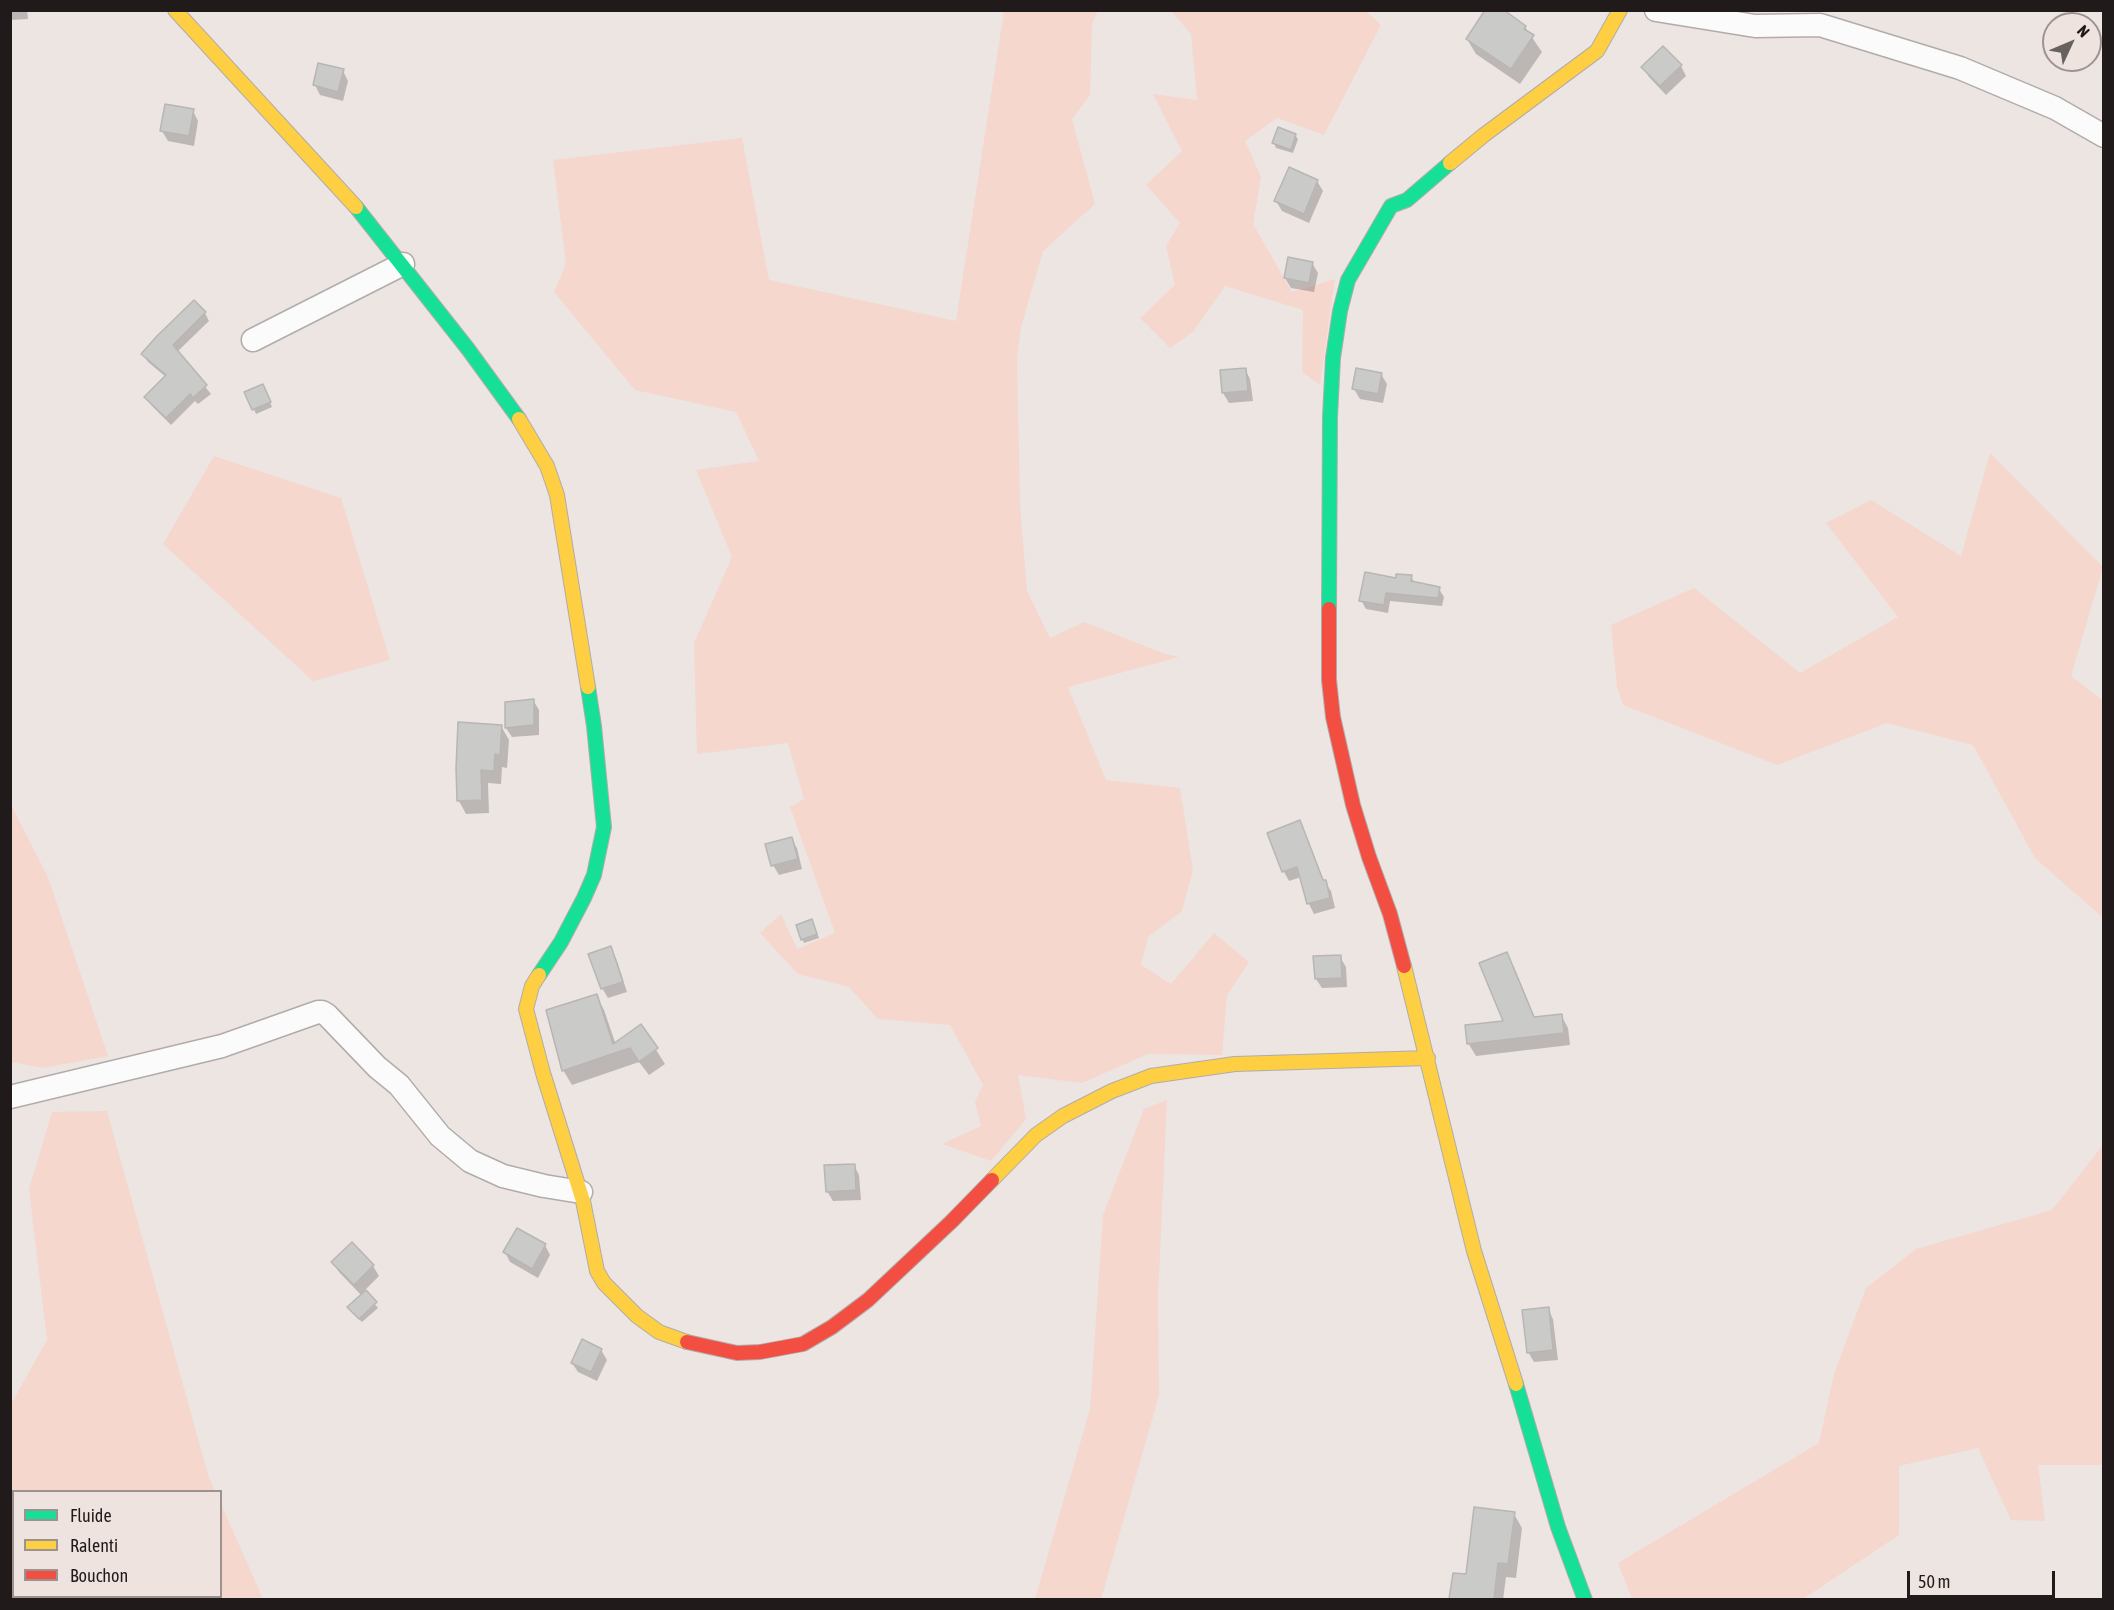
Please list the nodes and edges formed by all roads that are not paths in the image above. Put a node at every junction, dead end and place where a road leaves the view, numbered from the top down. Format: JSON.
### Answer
{"nodes":[{"id":1,"x":175,"y":10,"type":"edge"},
{"id":2,"x":1620,"y":10,"type":"edge"},
{"id":3,"x":1656,"y":10,"type":"edge"},
{"id":4,"x":2103,"y":136,"type":"edge"},
{"id":5,"x":403,"y":264,"type":"junction"},
{"id":6,"x":253,"y":340,"type":"dead end"},
{"id":7,"x":1428,"y":1058,"type":"junction"},
{"id":8,"x":10,"y":1096,"type":"edge"},
{"id":9,"x":581,"y":1192,"type":"junction"},
{"id":10,"x":1585,"y":1599,"type":"edge"}],
"edges":[{"from":1,"to":5,"type":"street"},
{"from":2,"to":7,"type":"street"},
{"from":3,"to":4,"type":"street"},
{"from":5,"to":6,"type":"street"},
{"from":5,"to":9,"type":"street"},
{"from":7,"to":9,"type":"street"},
{"from":7,"to":10,"type":"street"},
{"from":8,"to":9,"type":"street"}]}
